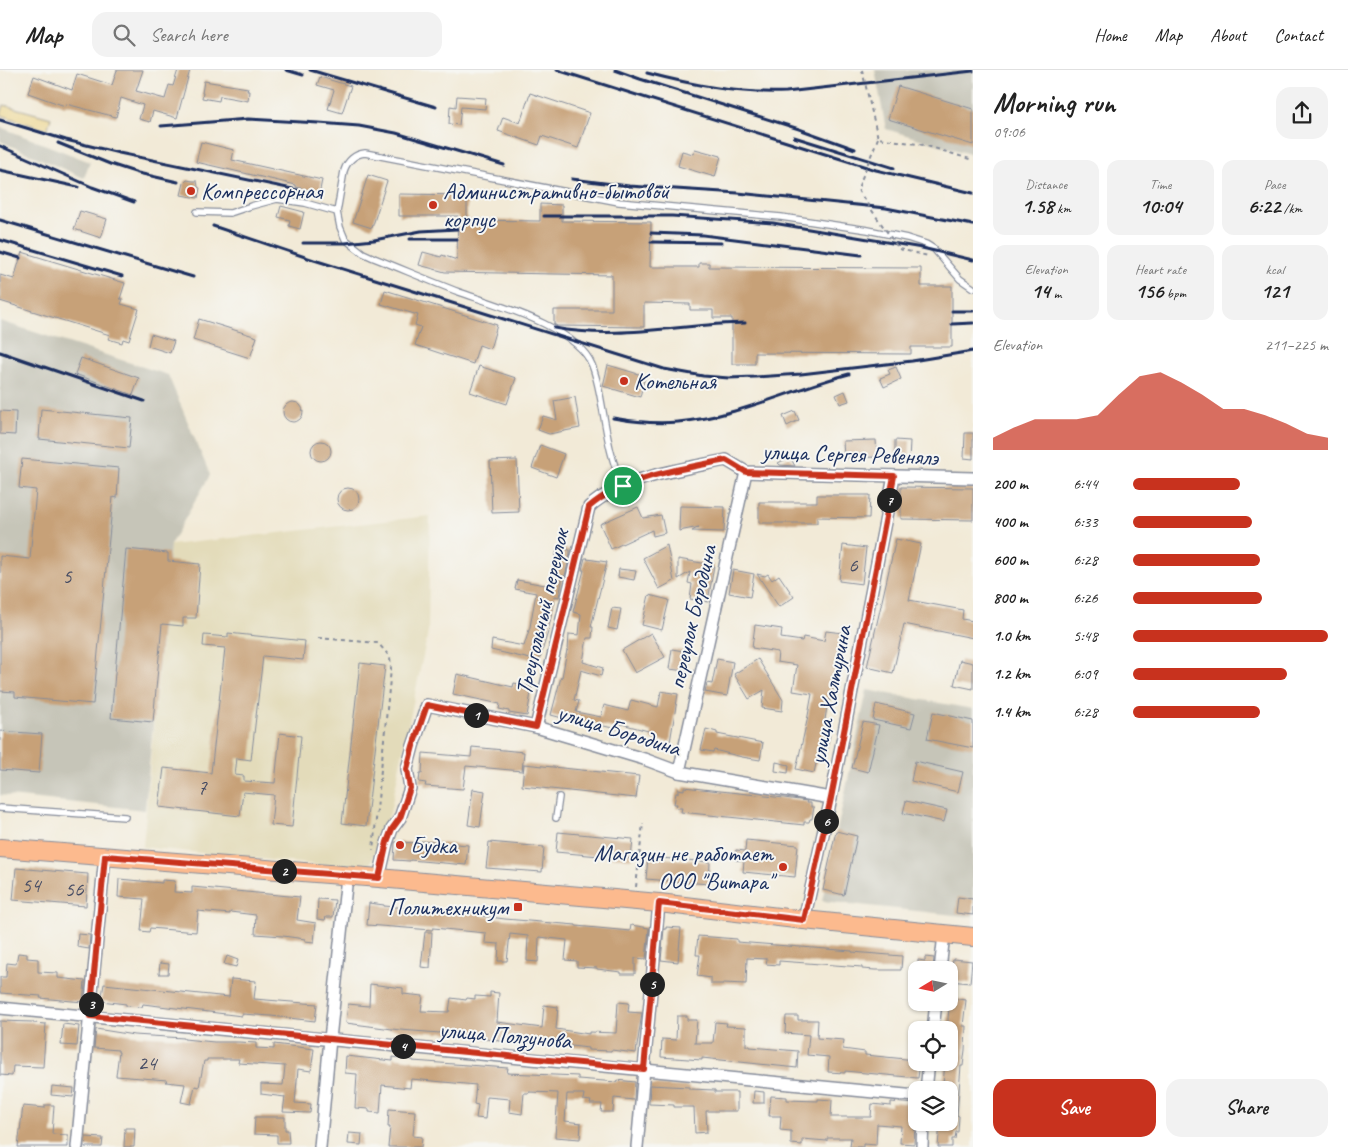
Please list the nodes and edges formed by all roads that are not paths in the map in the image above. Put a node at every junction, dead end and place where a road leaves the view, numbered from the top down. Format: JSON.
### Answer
{"nodes":[{"id":1,"x":197,"y":212,"type":"dead end"},
{"id":2,"x":337,"y":212,"type":"junction"},
{"id":3,"x":973,"y":288,"type":"edge"},
{"id":4,"x":746,"y":472,"type":"junction"},
{"id":5,"x":894,"y":476,"type":"junction"},
{"id":6,"x":973,"y":478,"type":"edge"},
{"id":7,"x":623,"y":486,"type":"junction"},
{"id":8,"x":589,"y":507,"type":"joint"},
{"id":9,"x":536,"y":727,"type":"junction"},
{"id":10,"x":679,"y":772,"type":"junction"},
{"id":11,"x":559,"y":797,"type":"dead end"},
{"id":12,"x":831,"y":798,"type":"junction"},
{"id":13,"x":0,"y":808,"type":"edge"},
{"id":14,"x":125,"y":817,"type":"dead end"},
{"id":15,"x":556,"y":818,"type":"dead end"},
{"id":16,"x":0,"y":848,"type":"edge"},
{"id":17,"x":105,"y":856,"type":"junction"},
{"id":18,"x":347,"y":876,"type":"junction"},
{"id":19,"x":375,"y":878,"type":"junction"},
{"id":20,"x":659,"y":903,"type":"junction"},
{"id":21,"x":804,"y":920,"type":"junction"},
{"id":22,"x":944,"y":934,"type":"junction"},
{"id":23,"x":973,"y":937,"type":"edge"},
{"id":24,"x":941,"y":961,"type":"edge"},
{"id":25,"x":0,"y":1008,"type":"edge"},
{"id":26,"x":90,"y":1016,"type":"junction"},
{"id":27,"x":330,"y":1040,"type":"junction"},
{"id":28,"x":644,"y":1069,"type":"junction"},
{"id":29,"x":908,"y":1095,"type":"edge"},
{"id":30,"x":923,"y":1131,"type":"edge"},
{"id":31,"x":77,"y":1147,"type":"edge"},
{"id":32,"x":320,"y":1147,"type":"edge"},
{"id":33,"x":637,"y":1147,"type":"edge"},
{"id":34,"x":922,"y":1147,"type":"edge"}],
"edges":[{"from":1,"to":2,"type":"lane"},
{"from":2,"to":3,"type":"lane"},
{"from":2,"to":7,"type":"lane"},
{"from":4,"to":5,"type":"street","name":"улица Сергея Ревенялэ"},
{"from":4,"to":7,"type":"street","name":"улица Сергея Ревенялэ"},
{"from":4,"to":10,"type":"street","name":"переулок Бородина"},
{"from":5,"to":6,"type":"street","name":"улица Сергея Ревенялэ"},
{"from":5,"to":12,"type":"street","name":"улица Халтурина"},
{"from":7,"to":8,"type":"street","name":"улица Сергея Ревенялэ"},
{"from":8,"to":9,"type":"street","name":"Треугольный переулок"},
{"from":9,"to":10,"type":"street","name":"улица Бородина"},
{"from":9,"to":19,"type":"street","name":"улица Бородина"},
{"from":10,"to":12,"type":"street","name":"улица Бородина"},
{"from":11,"to":15,"type":"lane"},
{"from":12,"to":21,"type":"street","name":"улица Халтурина"},
{"from":13,"to":14,"type":"lane"},
{"from":16,"to":17,"type":"main road"},
{"from":17,"to":18,"type":"main road"},
{"from":17,"to":26,"type":"street"},
{"from":18,"to":19,"type":"main road"},
{"from":18,"to":27,"type":"street"},
{"from":19,"to":20,"type":"main road"},
{"from":20,"to":21,"type":"main road"},
{"from":20,"to":28,"type":"street"},
{"from":21,"to":22,"type":"main road"},
{"from":22,"to":23,"type":"main road"},
{"from":22,"to":24,"type":"street"},
{"from":25,"to":26,"type":"street","name":"улица Ползунова"},
{"from":26,"to":27,"type":"street","name":"улица Ползунова"},
{"from":26,"to":31,"type":"street"},
{"from":27,"to":28,"type":"street","name":"улица Ползунова"},
{"from":27,"to":32,"type":"street"},
{"from":28,"to":29,"type":"street","name":"улица Ползунова"},
{"from":28,"to":33,"type":"street"},
{"from":30,"to":34,"type":"street"}]}
